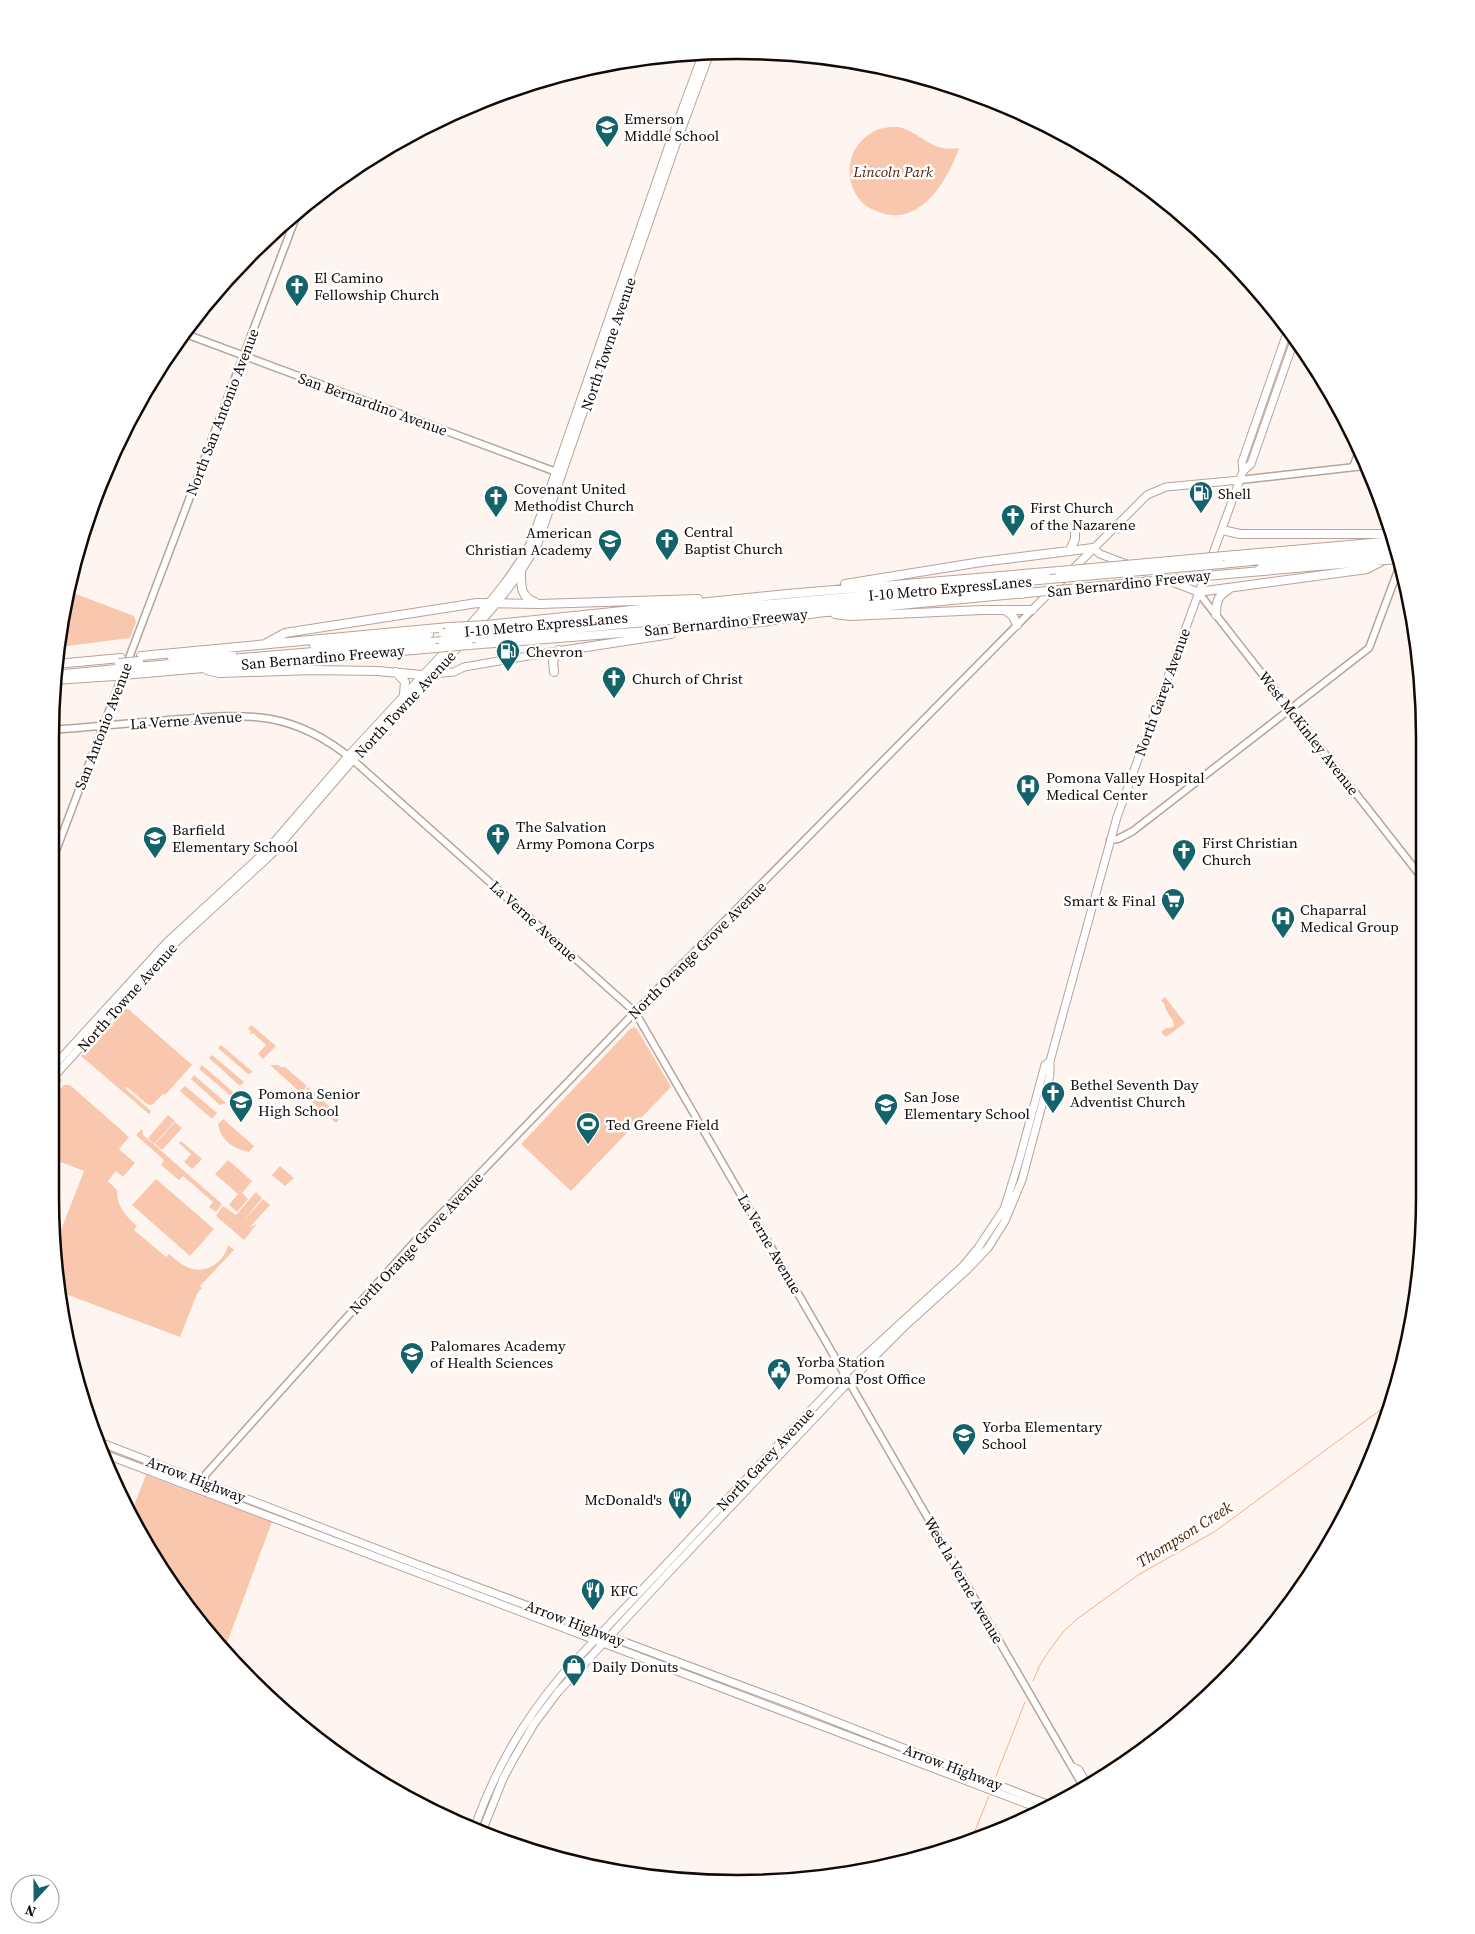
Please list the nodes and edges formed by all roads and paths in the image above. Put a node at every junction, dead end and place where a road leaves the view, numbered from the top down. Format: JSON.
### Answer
{"nodes":[{"id":1,"x":701,"y":60,"type":"edge"},
{"id":2,"x":708,"y":60,"type":"edge"},
{"id":3,"x":293,"y":224,"type":"edge"},
{"id":4,"x":191,"y":336,"type":"edge"},
{"id":5,"x":1286,"y":337,"type":"edge"},
{"id":6,"x":1291,"y":345,"type":"edge"},
{"id":7,"x":244,"y":356,"type":"junction"},
{"id":8,"x":1356,"y":459,"type":"edge"},
{"id":9,"x":1360,"y":466,"type":"edge"},
{"id":10,"x":1353,"y":467,"type":"junction"},
{"id":11,"x":1243,"y":471,"type":"junction"},
{"id":12,"x":560,"y":473,"type":"junction"},
{"id":13,"x":1240,"y":480,"type":"junction"},
{"id":14,"x":1222,"y":530,"type":"junction"},
{"id":15,"x":1075,"y":532,"type":"dead end"},
{"id":16,"x":1385,"y":534,"type":"edge"},
{"id":17,"x":1093,"y":548,"type":"junction"},
{"id":18,"x":1070,"y":550,"type":"junction"},
{"id":19,"x":1390,"y":552,"type":"edge"},
{"id":20,"x":1390,"y":552,"type":"edge"},
{"id":21,"x":1390,"y":553,"type":"edge"},
{"id":22,"x":1223,"y":560,"type":"junction"},
{"id":23,"x":521,"y":572,"type":"junction"},
{"id":24,"x":1396,"y":575,"type":"edge"},
{"id":25,"x":1230,"y":589,"type":"junction"},
{"id":26,"x":1198,"y":592,"type":"junction"},
{"id":27,"x":788,"y":594,"type":"junction"},
{"id":28,"x":1022,"y":594,"type":"junction"},
{"id":29,"x":760,"y":597,"type":"junction"},
{"id":30,"x":493,"y":603,"type":"junction"},
{"id":31,"x":539,"y":604,"type":"junction"},
{"id":32,"x":1005,"y":610,"type":"junction"},
{"id":33,"x":1032,"y":610,"type":"junction"},
{"id":34,"x":816,"y":613,"type":"junction"},
{"id":35,"x":145,"y":615,"type":"joint"},
{"id":36,"x":1216,"y":615,"type":"junction"},
{"id":37,"x":762,"y":622,"type":"junction"},
{"id":38,"x":1016,"y":626,"type":"junction"},
{"id":39,"x":484,"y":628,"type":"junction"},
{"id":40,"x":445,"y":634,"type":"junction"},
{"id":41,"x":265,"y":644,"type":"junction"},
{"id":42,"x":559,"y":650,"type":"junction"},
{"id":43,"x":534,"y":655,"type":"joint"},
{"id":44,"x":444,"y":657,"type":"junction"},
{"id":45,"x":63,"y":664,"type":"edge"},
{"id":46,"x":137,"y":665,"type":"junction"},
{"id":47,"x":118,"y":666,"type":"junction"},
{"id":48,"x":464,"y":667,"type":"junction"},
{"id":49,"x":197,"y":668,"type":"junction"},
{"id":50,"x":63,"y":669,"type":"edge"},
{"id":51,"x":396,"y":672,"type":"junction"},
{"id":52,"x":554,"y":672,"type":"dead end"},
{"id":53,"x":62,"y":674,"type":"edge"},
{"id":54,"x":432,"y":674,"type":"junction"},
{"id":55,"x":422,"y":675,"type":"junction"},
{"id":56,"x":62,"y":678,"type":"edge"},
{"id":57,"x":404,"y":694,"type":"junction"},
{"id":58,"x":1290,"y":710,"type":"junction"},
{"id":59,"x":103,"y":725,"type":"junction"},
{"id":60,"x":59,"y":729,"type":"edge"},
{"id":61,"x":350,"y":758,"type":"junction"},
{"id":62,"x":1110,"y":840,"type":"junction"},
{"id":63,"x":59,"y":843,"type":"edge"},
{"id":64,"x":1416,"y":870,"type":"edge"},
{"id":65,"x":636,"y":1012,"type":"junction"},
{"id":66,"x":59,"y":1060,"type":"edge"},
{"id":67,"x":1050,"y":1061,"type":"junction"},
{"id":68,"x":59,"y":1071,"type":"edge"},
{"id":69,"x":1019,"y":1161,"type":"junction"},
{"id":70,"x":1016,"y":1197,"type":"junction"},
{"id":71,"x":844,"y":1375,"type":"junction"},
{"id":72,"x":849,"y":1383,"type":"junction"},
{"id":73,"x":108,"y":1450,"type":"edge"},
{"id":74,"x":108,"y":1450,"type":"edge"},
{"id":75,"x":762,"y":1462,"type":"junction"},
{"id":76,"x":761,"y":1475,"type":"junction"},
{"id":77,"x":203,"y":1482,"type":"junction"},
{"id":78,"x":200,"y":1490,"type":"junction"},
{"id":79,"x":689,"y":1539,"type":"junction"},
{"id":80,"x":667,"y":1561,"type":"junction"},
{"id":81,"x":679,"y":1562,"type":"junction"},
{"id":82,"x":653,"y":1589,"type":"junction"},
{"id":83,"x":601,"y":1633,"type":"junction"},
{"id":84,"x":610,"y":1636,"type":"junction"},
{"id":85,"x":595,"y":1640,"type":"junction"},
{"id":86,"x":604,"y":1643,"type":"junction"},
{"id":87,"x":517,"y":1736,"type":"junction"},
{"id":88,"x":513,"y":1760,"type":"junction"},
{"id":89,"x":1073,"y":1767,"type":"junction"},
{"id":90,"x":1084,"y":1780,"type":"edge"},
{"id":91,"x":1081,"y":1782,"type":"edge"},
{"id":92,"x":1043,"y":1802,"type":"edge"},
{"id":93,"x":1034,"y":1807,"type":"edge"},
{"id":94,"x":482,"y":1808,"type":"junction"},
{"id":95,"x":476,"y":1823,"type":"edge"},
{"id":96,"x":483,"y":1826,"type":"edge"},
{"id":97,"x":483,"y":1826,"type":"edge"}],
"edges":[{"from":1,"to":12,"type":"main road","name":"North Towne Avenue"},
{"from":2,"to":12,"type":"main road","name":"North Towne Avenue"},
{"from":3,"to":7,"type":"main road","name":"North San Antonio Avenue"},
{"from":4,"to":7,"type":"main road","name":"San Bernardino Avenue"},
{"from":5,"to":11,"type":"main road","name":"North Garey Avenue"},
{"from":6,"to":11,"type":"main road","name":"North Garey Avenue"},
{"from":7,"to":12,"type":"main road","name":"San Bernardino Avenue"},
{"from":7,"to":35,"type":"main road","name":"North San Antonio Avenue"},
{"from":8,"to":10,"type":"main road"},
{"from":9,"to":10,"type":"main road"},
{"from":10,"to":13,"type":"main road"},
{"from":11,"to":13,"type":"main road","name":"North Garey Avenue"},
{"from":12,"to":23,"type":"main road","name":"North Towne Avenue"},
{"from":12,"to":30,"type":"main road","name":"North Towne Avenue"},
{"from":13,"to":14,"type":"main road","name":"North Garey Avenue"},
{"from":13,"to":17,"type":"main road","name":"North Orange Grove Avenue"},
{"from":14,"to":16,"type":"highway"},
{"from":14,"to":26,"type":"main road","name":"North Garey Avenue"},
{"from":15,"to":18,"type":"highway"},
{"from":17,"to":18,"type":"highway"},
{"from":17,"to":26,"type":"main road"},
{"from":17,"to":33,"type":"main road","name":"North Orange Grove Avenue"},
{"from":18,"to":27,"type":"highway"},
{"from":19,"to":22,"type":"highway","name":"San Bernardino Freeway"},
{"from":20,"to":28,"type":"highway","name":"San Bernardino Freeway","bridge":true},
{"from":21,"to":25,"type":"highway"},
{"from":22,"to":27,"type":"highway","name":"San Bernardino Freeway","bridge":true},
{"from":22,"to":39,"type":"highway","name":"I-10 Metro ExpressLanes","bridge":true},
{"from":23,"to":30,"type":"main road","name":"North Towne Avenue"},
{"from":23,"to":31,"type":"highway"},
{"from":24,"to":58,"type":"main road"},
{"from":25,"to":26,"type":"highway"},
{"from":25,"to":36,"type":"highway"},
{"from":26,"to":36,"type":"main road","name":"West McKinley Avenue"},
{"from":26,"to":62,"type":"main road","name":"North Garey Avenue"},
{"from":27,"to":29,"type":"highway","name":"San Bernardino Freeway"},
{"from":28,"to":34,"type":"highway","name":"San Bernardino Freeway"},
{"from":28,"to":40,"type":"highway","name":"I-10 Metro ExpressLanes","bridge":true},
{"from":29,"to":31,"type":"highway"},
{"from":29,"to":39,"type":"highway","name":"San Bernardino Freeway"},
{"from":30,"to":31,"type":"highway"},
{"from":30,"to":41,"type":"highway"},
{"from":30,"to":44,"type":"main road","name":"North Towne Avenue"},
{"from":32,"to":33,"type":"highway"},
{"from":32,"to":34,"type":"highway"},
{"from":32,"to":38,"type":"highway"},
{"from":33,"to":38,"type":"main road","name":"North Orange Grove Avenue"},
{"from":34,"to":37,"type":"highway","name":"San Bernardino Freeway"},
{"from":35,"to":59,"type":"main road","name":"San Antonio Avenue"},
{"from":36,"to":58,"type":"main road","name":"West McKinley Avenue"},
{"from":37,"to":42,"type":"highway"},
{"from":37,"to":49,"type":"highway","name":"San Bernardino Freeway","bridge":true},
{"from":38,"to":65,"type":"main road","name":"North Orange Grove Avenue"},
{"from":39,"to":40,"type":"highway","name":"San Bernardino Freeway","bridge":true},
{"from":40,"to":41,"type":"highway","name":"San Bernardino Freeway"},
{"from":40,"to":46,"type":"highway","name":"I-10 Metro ExpressLanes"},
{"from":41,"to":46,"type":"highway","name":"San Bernardino Freeway"},
{"from":42,"to":43,"type":"highway"},
{"from":42,"to":52,"type":"highway"},
{"from":43,"to":48,"type":"main road"},
{"from":44,"to":48,"type":"main road"},
{"from":44,"to":54,"type":"main road","name":"North Towne Avenue"},
{"from":44,"to":55,"type":"main road","name":"North Towne Avenue"},
{"from":45,"to":47,"type":"highway","name":"San Bernardino Freeway"},
{"from":46,"to":47,"type":"highway","name":"San Bernardino Freeway"},
{"from":46,"to":47,"type":"highway","name":"San Bernardino Freeway","bridge":true},
{"from":46,"to":49,"type":"highway","name":"San Bernardino Freeway"},
{"from":47,"to":50,"type":"highway"},
{"from":47,"to":53,"type":"highway"},
{"from":47,"to":56,"type":"highway","name":"San Bernardino Freeway"},
{"from":48,"to":54,"type":"main road"},
{"from":49,"to":51,"type":"highway"},
{"from":51,"to":55,"type":"highway"},
{"from":51,"to":57,"type":"highway"},
{"from":54,"to":55,"type":"main road"},
{"from":54,"to":61,"type":"main road","name":"North Towne Avenue"},
{"from":55,"to":57,"type":"main road","name":"North Towne Avenue"},
{"from":57,"to":61,"type":"main road","name":"North Towne Avenue"},
{"from":58,"to":62,"type":"main road"},
{"from":58,"to":64,"type":"main road","name":"West McKinley Avenue"},
{"from":59,"to":60,"type":"main road","name":"La Verne Avenue"},
{"from":59,"to":61,"type":"main road","name":"La Verne Avenue"},
{"from":59,"to":63,"type":"main road","name":"San Antonio Avenue"},
{"from":61,"to":65,"type":"main road","name":"La Verne Avenue"},
{"from":61,"to":66,"type":"main road","name":"North Towne Avenue"},
{"from":61,"to":68,"type":"main road","name":"North Towne Avenue"},
{"from":62,"to":67,"type":"main road","name":"North Garey Avenue"},
{"from":65,"to":71,"type":"main road","name":"La Verne Avenue"},
{"from":65,"to":77,"type":"main road","name":"North Orange Grove Avenue"},
{"from":67,"to":69,"type":"main road","name":"North Garey Avenue"},
{"from":67,"to":70,"type":"main road","name":"North Garey Avenue"},
{"from":69,"to":70,"type":"main road"},
{"from":69,"to":71,"type":"main road","name":"North Garey Avenue"},
{"from":70,"to":72,"type":"main road","name":"North Garey Avenue"},
{"from":71,"to":72,"type":"main road","name":"West la Verne Avenue"},
{"from":71,"to":75,"type":"main road","name":"North Garey Avenue"},
{"from":72,"to":76,"type":"main road","name":"North Garey Avenue"},
{"from":72,"to":89,"type":"main road","name":"West la Verne Avenue"},
{"from":73,"to":77,"type":"main road","name":"Arrow Highway"},
{"from":74,"to":78,"type":"main road","name":"Arrow Highway"},
{"from":75,"to":76,"type":"main road"},
{"from":75,"to":79,"type":"main road","name":"North Garey Avenue"},
{"from":76,"to":81,"type":"main road","name":"North Garey Avenue"},
{"from":77,"to":78,"type":"main road","name":"North Orange Grove Avenue"},
{"from":77,"to":83,"type":"main road","name":"Arrow Highway"},
{"from":78,"to":85,"type":"main road","name":"Arrow Highway"},
{"from":79,"to":80,"type":"main road","name":"North Garey Avenue"},
{"from":79,"to":81,"type":"main road"},
{"from":80,"to":82,"type":"main road"},
{"from":80,"to":83,"type":"main road","name":"North Garey Avenue"},
{"from":81,"to":82,"type":"main road","name":"North Garey Avenue"},
{"from":82,"to":84,"type":"main road","name":"North Garey Avenue"},
{"from":83,"to":84,"type":"main road","name":"Arrow Highway"},
{"from":83,"to":85,"type":"main road","name":"North Garey Avenue"},
{"from":84,"to":86,"type":"main road","name":"North Garey Avenue"},
{"from":84,"to":92,"type":"main road","name":"Arrow Highway"},
{"from":85,"to":86,"type":"main road","name":"Arrow Highway"},
{"from":85,"to":87,"type":"main road","name":"North Garey Avenue"},
{"from":86,"to":88,"type":"main road","name":"North Garey Avenue"},
{"from":86,"to":93,"type":"main road","name":"Arrow Highway"},
{"from":87,"to":88,"type":"main road"},
{"from":87,"to":94,"type":"main road","name":"North Garey Avenue"},
{"from":88,"to":96,"type":"main road","name":"North Garey Avenue"},
{"from":89,"to":90,"type":"main road"},
{"from":89,"to":91,"type":"main road","name":"West la Verne Avenue"},
{"from":94,"to":95,"type":"main road","name":"North Garey Avenue"},
{"from":94,"to":97,"type":"main road"}]}
